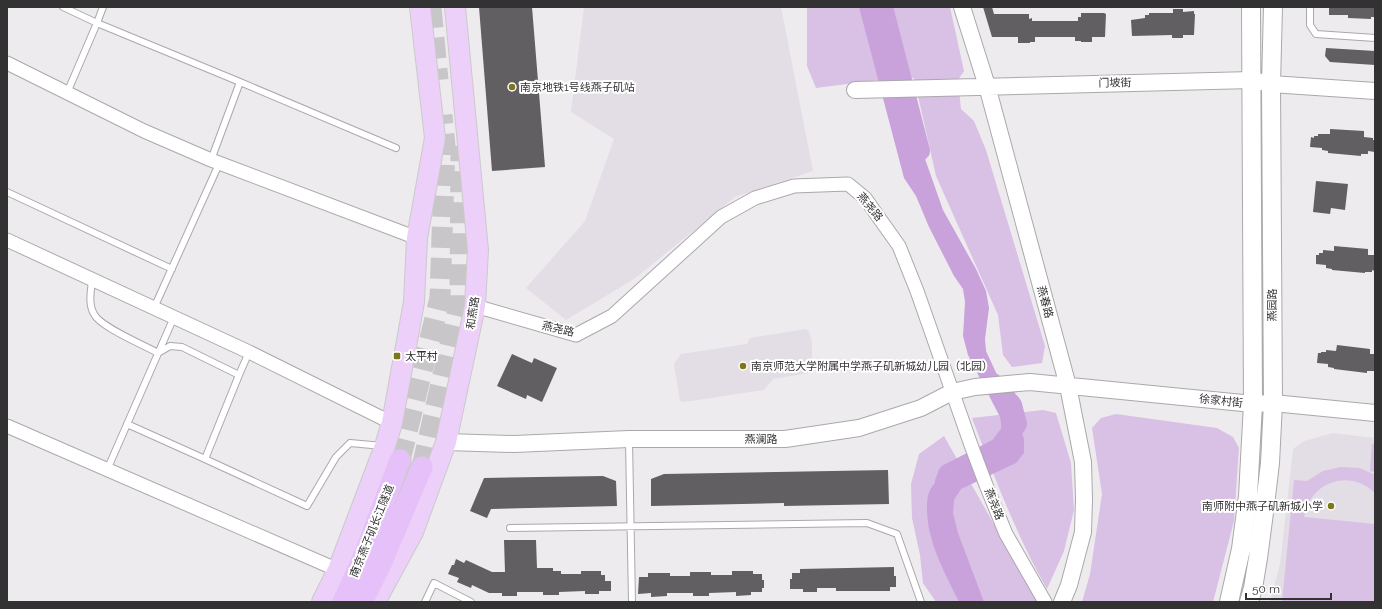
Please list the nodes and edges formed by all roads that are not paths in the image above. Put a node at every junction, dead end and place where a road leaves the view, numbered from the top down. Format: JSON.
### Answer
{"nodes":[{"id":1,"x":63,"y":7,"type":"edge"},
{"id":2,"x":103,"y":7,"type":"edge"},
{"id":3,"x":420,"y":7,"type":"edge"},
{"id":4,"x":455,"y":7,"type":"edge"},
{"id":5,"x":962,"y":7,"type":"edge"},
{"id":6,"x":1251,"y":7,"type":"edge"},
{"id":7,"x":1273,"y":7,"type":"edge"},
{"id":8,"x":1310,"y":7,"type":"edge"},
{"id":9,"x":97,"y":23,"type":"junction"},
{"id":10,"x":1375,"y":38,"type":"edge"},
{"id":11,"x":7,"y":63,"type":"edge"},
{"id":12,"x":1252,"y":80,"type":"junction"},
{"id":13,"x":240,"y":82,"type":"junction"},
{"id":14,"x":1271,"y":84,"type":"junction"},
{"id":15,"x":987,"y":86,"type":"junction"},
{"id":16,"x":855,"y":90,"type":"dead end"},
{"id":17,"x":1375,"y":91,"type":"edge"},
{"id":18,"x":67,"y":93,"type":"junction"},
{"id":19,"x":396,"y":148,"type":"dead end"},
{"id":20,"x":215,"y":162,"type":"junction"},
{"id":21,"x":7,"y":192,"type":"edge"},
{"id":22,"x":417,"y":238,"type":"junction"},
{"id":23,"x":7,"y":240,"type":"edge"},
{"id":24,"x":172,"y":269,"type":"junction"},
{"id":25,"x":92,"y":280,"type":"junction"},
{"id":26,"x":475,"y":306,"type":"junction"},
{"id":27,"x":154,"y":308,"type":"junction"},
{"id":28,"x":174,"y":317,"type":"junction"},
{"id":29,"x":249,"y":352,"type":"junction"},
{"id":30,"x":158,"y":353,"type":"junction"},
{"id":31,"x":239,"y":375,"type":"junction"},
{"id":32,"x":1068,"y":386,"type":"junction"},
{"id":33,"x":952,"y":392,"type":"junction"},
{"id":34,"x":1273,"y":403,"type":"junction"},
{"id":35,"x":1253,"y":404,"type":"junction"},
{"id":36,"x":1375,"y":413,"type":"edge"},
{"id":37,"x":392,"y":422,"type":"junction"},
{"id":38,"x":127,"y":424,"type":"junction"},
{"id":39,"x":7,"y":426,"type":"edge"},
{"id":40,"x":629,"y":439,"type":"junction"},
{"id":41,"x":446,"y":442,"type":"junction"},
{"id":42,"x":385,"y":446,"type":"junction"},
{"id":43,"x":205,"y":459,"type":"junction"},
{"id":44,"x":400,"y":460,"type":"tunnel mouth"},
{"id":45,"x":422,"y":467,"type":"tunnel mouth"},
{"id":46,"x":107,"y":470,"type":"junction"},
{"id":47,"x":631,"y":527,"type":"junction"},
{"id":48,"x":510,"y":528,"type":"dead end"},
{"id":49,"x":338,"y":570,"type":"junction"},
{"id":50,"x":322,"y":602,"type":"edge"},
{"id":51,"x":343,"y":602,"type":"edge"},
{"id":52,"x":362,"y":602,"type":"edge"},
{"id":53,"x":375,"y":602,"type":"edge"},
{"id":54,"x":425,"y":602,"type":"edge"},
{"id":55,"x":471,"y":602,"type":"edge"},
{"id":56,"x":632,"y":602,"type":"edge"},
{"id":57,"x":921,"y":602,"type":"edge"},
{"id":58,"x":1045,"y":602,"type":"edge"},
{"id":59,"x":1062,"y":602,"type":"edge"},
{"id":60,"x":1229,"y":602,"type":"edge"},
{"id":61,"x":1248,"y":602,"type":"edge"}],
"edges":[{"from":1,"to":9,"type":"lane"},
{"from":2,"to":9,"type":"lane"},
{"from":3,"to":22,"type":"main road"},
{"from":4,"to":26,"type":"main road","name":"和燕路"},
{"from":5,"to":15,"type":"street","name":"燕春路"},
{"from":6,"to":12,"type":"main road","name":"燕园路"},
{"from":7,"to":14,"type":"main road","name":"燕园路"},
{"from":8,"to":10,"type":"lane"},
{"from":9,"to":13,"type":"lane"},
{"from":9,"to":18,"type":"lane"},
{"from":11,"to":18,"type":"street"},
{"from":12,"to":14,"type":"street","name":"门坡街"},
{"from":12,"to":15,"type":"street","name":"门坡街"},
{"from":12,"to":35,"type":"main road","name":"燕园路"},
{"from":13,"to":19,"type":"lane"},
{"from":13,"to":20,"type":"lane"},
{"from":14,"to":17,"type":"street","name":"门坡街"},
{"from":14,"to":34,"type":"main road","name":"燕园路"},
{"from":15,"to":16,"type":"street","name":"门坡街"},
{"from":15,"to":32,"type":"street","name":"燕春路"},
{"from":18,"to":20,"type":"street"},
{"from":20,"to":22,"type":"street"},
{"from":20,"to":24,"type":"lane"},
{"from":21,"to":24,"type":"lane"},
{"from":22,"to":37,"type":"main road"},
{"from":23,"to":25,"type":"street"},
{"from":24,"to":27,"type":"lane"},
{"from":25,"to":27,"type":"street"},
{"from":25,"to":30,"type":"lane"},
{"from":26,"to":33,"type":"street","name":"燕尧路"},
{"from":26,"to":41,"type":"main road","name":"和燕路"},
{"from":27,"to":28,"type":"street"},
{"from":28,"to":29,"type":"street"},
{"from":28,"to":30,"type":"lane"},
{"from":29,"to":31,"type":"lane"},
{"from":29,"to":37,"type":"street"},
{"from":30,"to":31,"type":"lane"},
{"from":30,"to":38,"type":"lane"},
{"from":31,"to":43,"type":"lane"},
{"from":32,"to":33,"type":"street","name":"燕澜路"},
{"from":32,"to":35,"type":"street","name":"徐家村街"},
{"from":32,"to":59,"type":"street","name":"燕春路"},
{"from":33,"to":40,"type":"street","name":"燕澜路"},
{"from":33,"to":58,"type":"street","name":"燕尧路"},
{"from":34,"to":35,"type":"street","name":"徐家村街"},
{"from":34,"to":36,"type":"street","name":"徐家村街"},
{"from":34,"to":61,"type":"main road","name":"燕园路"},
{"from":35,"to":60,"type":"main road","name":"燕园路"},
{"from":37,"to":42,"type":"main road"},
{"from":38,"to":43,"type":"lane"},
{"from":38,"to":46,"type":"lane"},
{"from":39,"to":46,"type":"street"},
{"from":40,"to":41,"type":"street","name":"燕澜路"},
{"from":40,"to":47,"type":"lane"},
{"from":41,"to":53,"type":"main road","name":"和燕路"},
{"from":42,"to":43,"type":"lane"},
{"from":42,"to":49,"type":"main road"},
{"from":44,"to":51,"type":"highway","name":"南京燕子矶长江隧道"},
{"from":45,"to":52,"type":"highway","name":"南京燕子矶长江隧道"},
{"from":46,"to":49,"type":"street"},
{"from":47,"to":48,"type":"lane"},
{"from":47,"to":56,"type":"lane"},
{"from":47,"to":57,"type":"lane"},
{"from":49,"to":50,"type":"main road"},
{"from":54,"to":55,"type":"lane"}]}
